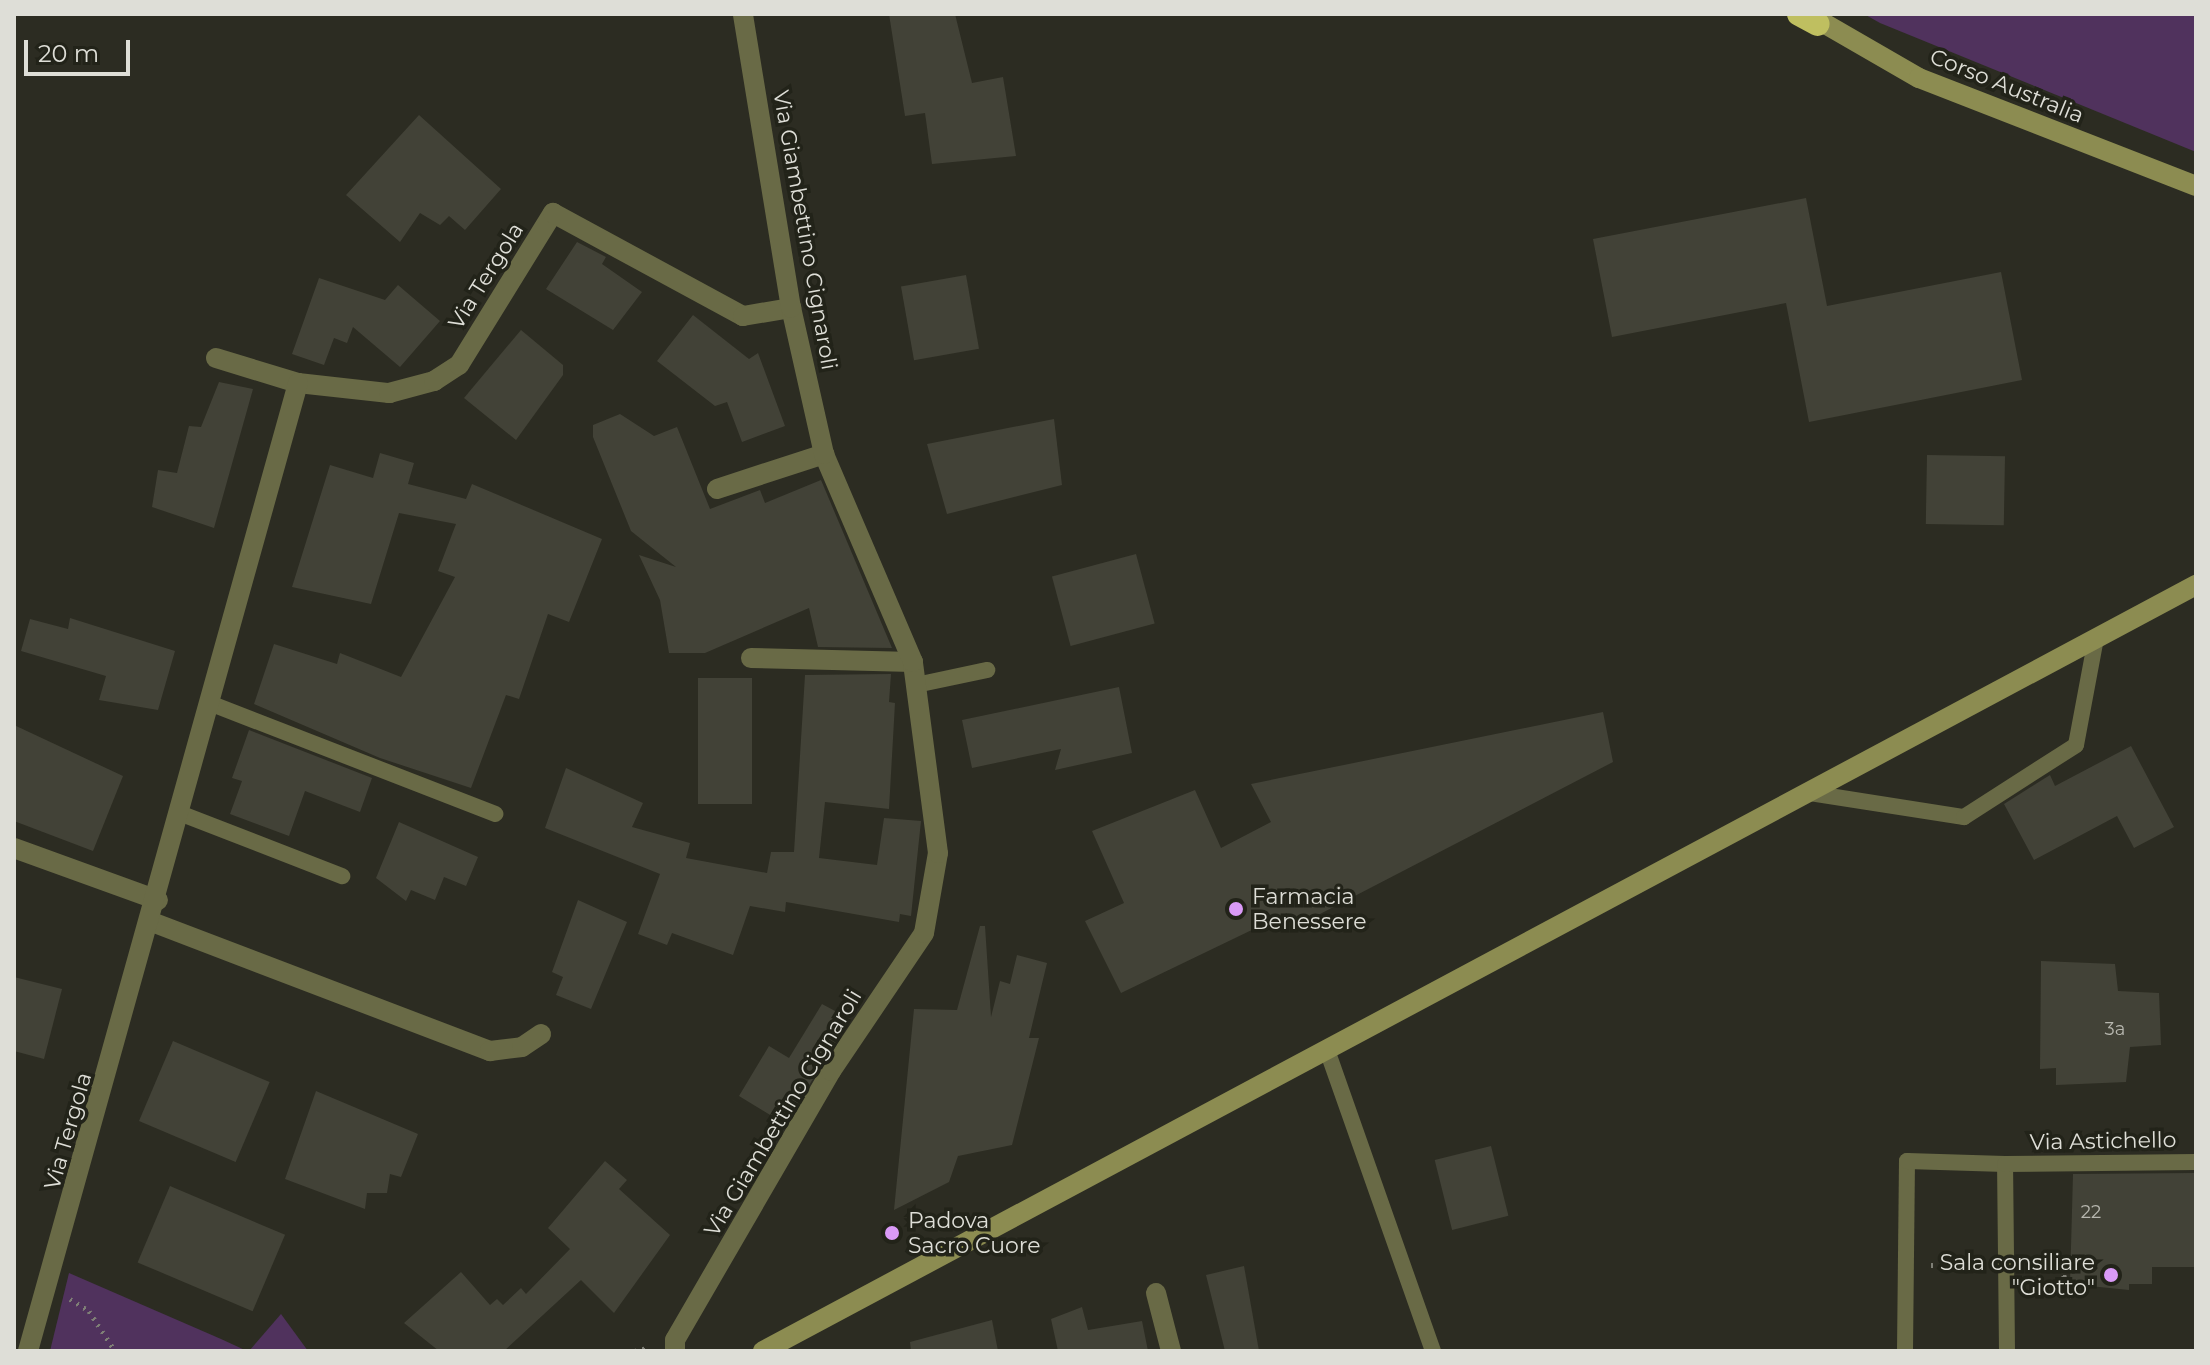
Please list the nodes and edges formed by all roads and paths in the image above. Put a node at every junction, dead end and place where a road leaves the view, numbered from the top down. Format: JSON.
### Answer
{"nodes":[{"id":1,"x":743,"y":14,"type":"edge"},
{"id":2,"x":1808,"y":17,"type":"edge"},
{"id":3,"x":2196,"y":186,"type":"edge"},
{"id":4,"x":791,"y":308,"type":"junction"},
{"id":5,"x":216,"y":358,"type":"dead end"},
{"id":6,"x":298,"y":383,"type":"junction"},
{"id":7,"x":824,"y":454,"type":"junction"},
{"id":8,"x":717,"y":489,"type":"dead end"},
{"id":9,"x":2196,"y":585,"type":"edge"},
{"id":10,"x":2096,"y":638,"type":"junction"},
{"id":11,"x":751,"y":658,"type":"dead end"},
{"id":12,"x":913,"y":662,"type":"junction"},
{"id":13,"x":987,"y":670,"type":"dead end"},
{"id":14,"x":916,"y":685,"type":"junction"},
{"id":15,"x":212,"y":704,"type":"junction"},
{"id":16,"x":1810,"y":793,"type":"junction"},
{"id":17,"x":182,"y":814,"type":"junction"},
{"id":18,"x":495,"y":814,"type":"dead end"},
{"id":19,"x":14,"y":848,"type":"edge"},
{"id":20,"x":342,"y":876,"type":"dead end"},
{"id":21,"x":158,"y":900,"type":"junction"},
{"id":22,"x":152,"y":922,"type":"junction"},
{"id":23,"x":541,"y":1034,"type":"dead end"},
{"id":24,"x":1327,"y":1050,"type":"junction"},
{"id":25,"x":2196,"y":1162,"type":"edge"},
{"id":26,"x":2005,"y":1164,"type":"junction"},
{"id":27,"x":50,"y":1287,"type":"junction"},
{"id":28,"x":1156,"y":1293,"type":"dead end"},
{"id":29,"x":28,"y":1351,"type":"edge"},
{"id":30,"x":115,"y":1351,"type":"edge"},
{"id":31,"x":675,"y":1351,"type":"edge"},
{"id":32,"x":763,"y":1351,"type":"edge"},
{"id":33,"x":1171,"y":1351,"type":"edge"},
{"id":34,"x":1433,"y":1351,"type":"edge"},
{"id":35,"x":1905,"y":1351,"type":"edge"},
{"id":36,"x":2007,"y":1351,"type":"edge"}],
"edges":[{"from":1,"to":4,"type":"street","name":"Via Giambettino Cignaroli"},
{"from":2,"to":3,"type":"main road","name":"Corso Australia"},
{"from":4,"to":6,"type":"street","name":"Via Tergola"},
{"from":4,"to":7,"type":"street","name":"Via Giambettino Cignaroli"},
{"from":5,"to":6,"type":"street","name":"Via Tergola"},
{"from":6,"to":15,"type":"street","name":"Via Tergola"},
{"from":7,"to":8,"type":"street"},
{"from":7,"to":12,"type":"street","name":"Via Giambettino Cignaroli"},
{"from":9,"to":10,"type":"main road"},
{"from":10,"to":16,"type":"main road"},
{"from":10,"to":16,"type":"lane"},
{"from":11,"to":12,"type":"street"},
{"from":12,"to":14,"type":"street","name":"Via Giambettino Cignaroli"},
{"from":13,"to":14,"type":"lane"},
{"from":14,"to":31,"type":"street","name":"Via Giambettino Cignaroli"},
{"from":15,"to":17,"type":"street","name":"Via Tergola"},
{"from":15,"to":18,"type":"lane"},
{"from":16,"to":24,"type":"main road"},
{"from":17,"to":20,"type":"lane"},
{"from":17,"to":21,"type":"street","name":"Via Tergola"},
{"from":19,"to":21,"type":"street"},
{"from":21,"to":22,"type":"street","name":"Via Tergola"},
{"from":22,"to":23,"type":"street"},
{"from":22,"to":27,"type":"street","name":"Via Tergola"},
{"from":24,"to":32,"type":"main road"},
{"from":24,"to":34,"type":"lane"},
{"from":25,"to":26,"type":"lane","name":"Via Astichello"},
{"from":26,"to":35,"type":"lane"},
{"from":26,"to":36,"type":"lane","name":"Via Astichello"},
{"from":27,"to":29,"type":"street","name":"Via Tergola"},
{"from":27,"to":30,"type":"path"},
{"from":28,"to":33,"type":"street"}]}
